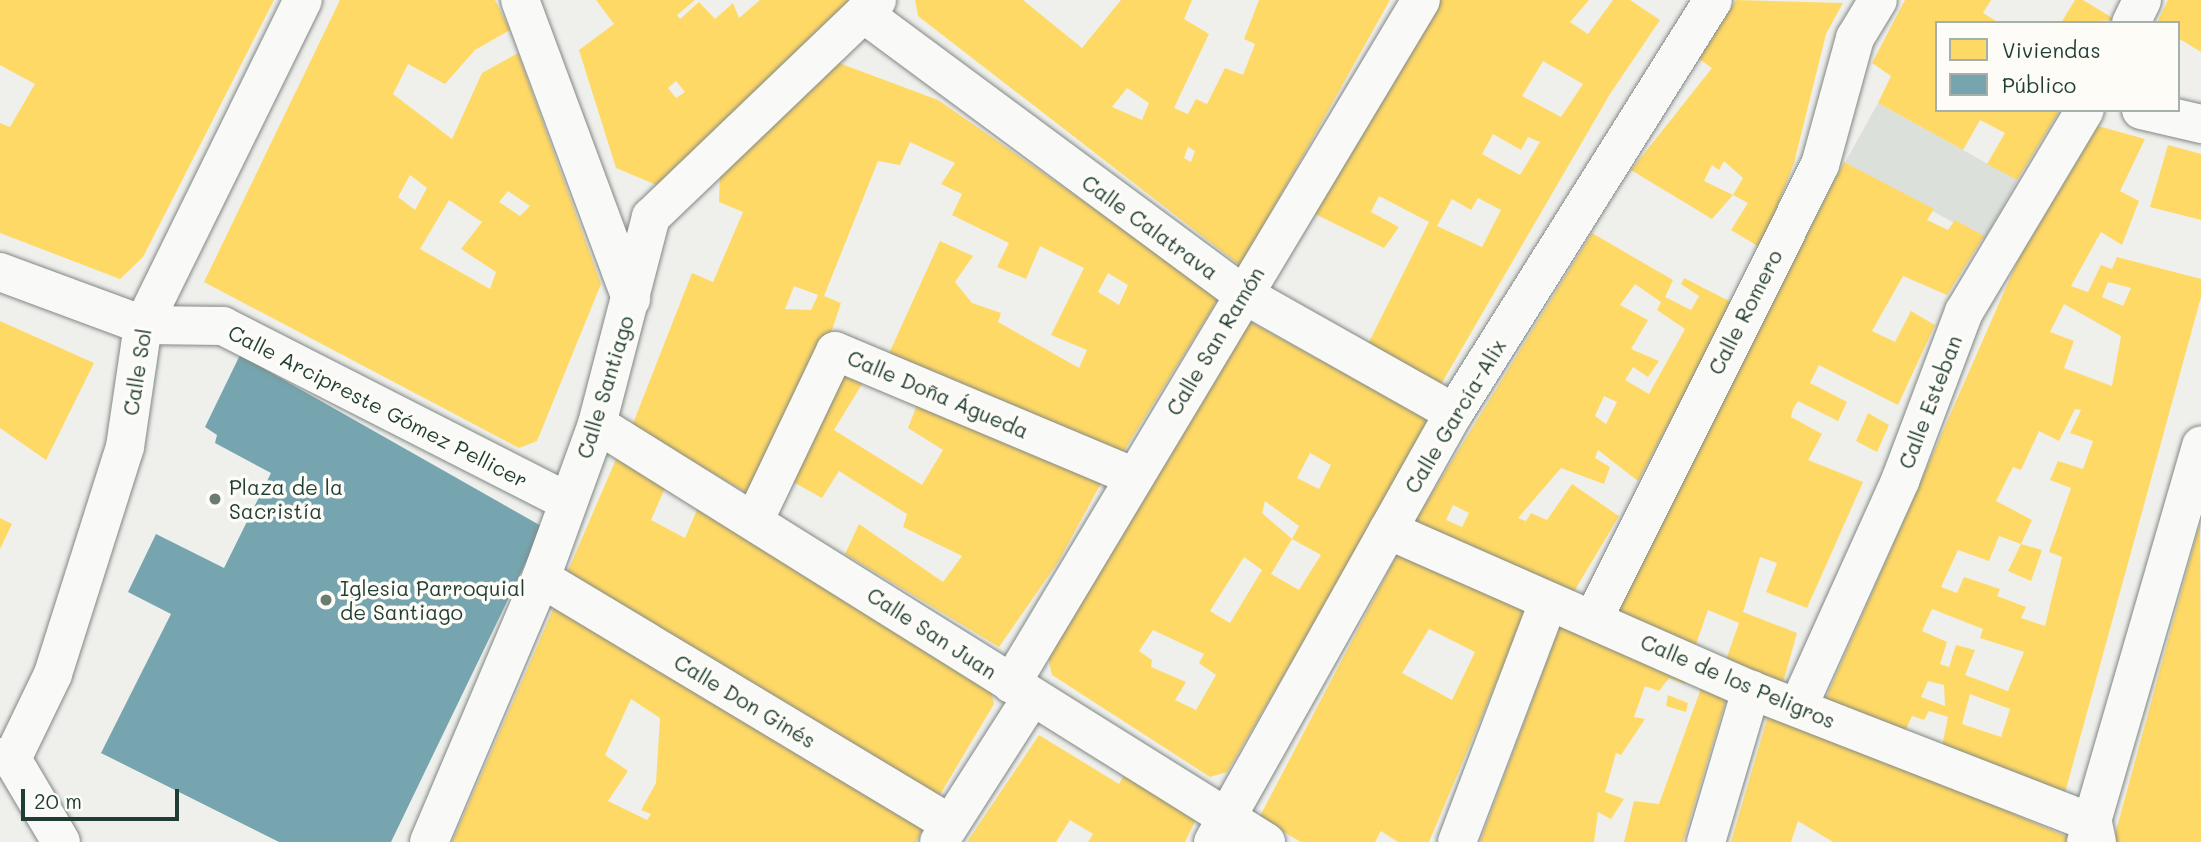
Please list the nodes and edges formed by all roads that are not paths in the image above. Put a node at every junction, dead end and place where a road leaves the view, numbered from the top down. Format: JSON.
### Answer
{"nodes":[{"id":1,"x":303,"y":0,"type":"edge"},
{"id":2,"x":520,"y":0,"type":"edge"},
{"id":3,"x":1420,"y":0,"type":"edge"},
{"id":4,"x":1713,"y":0,"type":"edge"},
{"id":5,"x":1878,"y":0,"type":"edge"},
{"id":6,"x":2142,"y":0,"type":"edge"},
{"id":7,"x":870,"y":7,"type":"edge"},
{"id":8,"x":2132,"y":21,"type":"edge"},
{"id":9,"x":2084,"y":112,"type":"edge"},
{"id":10,"x":2150,"y":112,"type":"edge"},
{"id":11,"x":2201,"y":124,"type":"edge"},
{"id":12,"x":0,"y":272,"type":"edge"},
{"id":13,"x":1243,"y":294,"type":"junction"},
{"id":14,"x":631,"y":299,"type":"junction"},
{"id":15,"x":143,"y":325,"type":"junction"},
{"id":16,"x":1454,"y":413,"type":"junction"},
{"id":17,"x":597,"y":424,"type":"junction"},
{"id":18,"x":2201,"y":445,"type":"edge"},
{"id":19,"x":1135,"y":477,"type":"junction"},
{"id":20,"x":568,"y":502,"type":"junction"},
{"id":21,"x":755,"y":519,"type":"junction"},
{"id":22,"x":1388,"y":530,"type":"junction"},
{"id":23,"x":541,"y":578,"type":"junction"},
{"id":24,"x":1548,"y":603,"type":"junction"},
{"id":25,"x":1594,"y":618,"type":"junction"},
{"id":26,"x":1751,"y":690,"type":"junction"},
{"id":27,"x":1021,"y":691,"type":"junction"},
{"id":28,"x":1798,"y":707,"type":"junction"},
{"id":29,"x":6,"y":758,"type":"edge"},
{"id":30,"x":1219,"y":829,"type":"edge"},
{"id":31,"x":945,"y":833,"type":"edge"},
{"id":32,"x":2092,"y":836,"type":"edge"},
{"id":33,"x":61,"y":842,"type":"edge"},
{"id":34,"x":429,"y":842,"type":"edge"},
{"id":35,"x":1266,"y":842,"type":"edge"},
{"id":36,"x":1457,"y":842,"type":"edge"},
{"id":37,"x":1706,"y":842,"type":"edge"}],
"edges":[{"from":1,"to":15,"type":"street","name":"Calle Sol"},
{"from":2,"to":14,"type":"street"},
{"from":3,"to":13,"type":"street","name":"Calle San Ramón"},
{"from":4,"to":16,"type":"street","name":"Calle García-Alix"},
{"from":5,"to":25,"type":"street","name":"Calle Romero"},
{"from":6,"to":8,"type":"street"},
{"from":7,"to":13,"type":"street","name":"Calle Calatrava"},
{"from":7,"to":14,"type":"street","name":"Calle Santiago"},
{"from":9,"to":28,"type":"street","name":"Calle Esteban"},
{"from":10,"to":11,"type":"street"},
{"from":12,"to":15,"type":"street","name":"Calle Arcipreste Gómez Pellicer"},
{"from":13,"to":16,"type":"street","name":"Calle Calatrava"},
{"from":13,"to":19,"type":"street","name":"Calle San Ramón"},
{"from":14,"to":17,"type":"street","name":"Calle Santiago"},
{"from":15,"to":20,"type":"street","name":"Calle Arcipreste Gómez Pellicer"},
{"from":15,"to":29,"type":"street","name":"Calle Sol"},
{"from":16,"to":22,"type":"street","name":"Calle García-Alix"},
{"from":17,"to":20,"type":"street","name":"Calle Santiago"},
{"from":17,"to":21,"type":"street","name":"Calle San Juan"},
{"from":18,"to":32,"type":"street"},
{"from":19,"to":21,"type":"street","name":"Calle Doña Águeda"},
{"from":19,"to":27,"type":"street","name":"Calle San Ramón"},
{"from":20,"to":23,"type":"street","name":"Calle Santiago"},
{"from":21,"to":27,"type":"street","name":"Calle San Juan"},
{"from":22,"to":24,"type":"street","name":"Calle de los Peligros"},
{"from":22,"to":30,"type":"street","name":"Calle García-Alix"},
{"from":23,"to":31,"type":"street","name":"Calle Don Ginés"},
{"from":23,"to":34,"type":"street","name":"Calle Santiago"},
{"from":24,"to":25,"type":"street","name":"Calle de los Peligros"},
{"from":24,"to":36,"type":"street"},
{"from":25,"to":26,"type":"street","name":"Calle de los Peligros"},
{"from":26,"to":28,"type":"street","name":"Calle de los Peligros"},
{"from":26,"to":37,"type":"street"},
{"from":27,"to":30,"type":"street","name":"Calle San Juan"},
{"from":27,"to":31,"type":"street","name":"Calle San Ramón"},
{"from":28,"to":32,"type":"street","name":"Calle de los Peligros"},
{"from":29,"to":33,"type":"street"},
{"from":30,"to":35,"type":"street","name":"Calle San Juan"}]}
